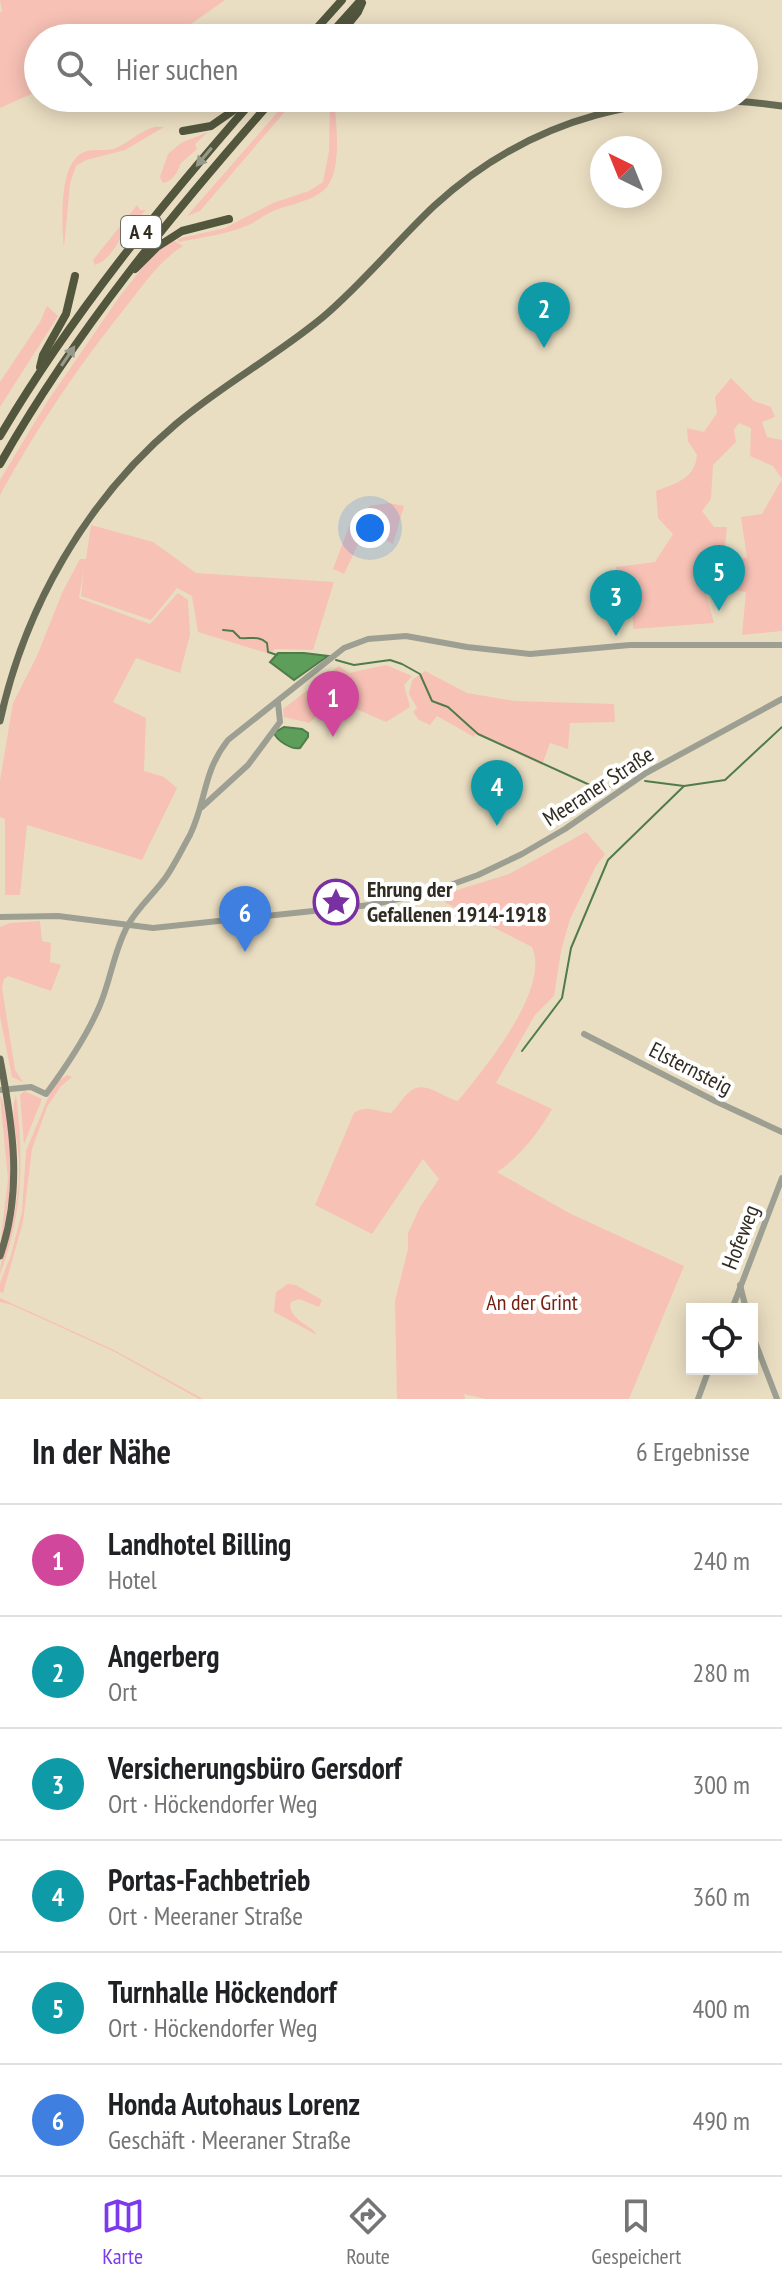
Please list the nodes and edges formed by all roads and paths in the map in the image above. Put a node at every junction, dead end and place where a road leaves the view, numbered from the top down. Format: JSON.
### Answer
{"nodes":[{"id":1,"x":342,"y":0,"type":"edge"},
{"id":2,"x":362,"y":0,"type":"edge"},
{"id":3,"x":321,"y":24,"type":"edge"},
{"id":4,"x":340,"y":24,"type":"edge"},
{"id":5,"x":348,"y":24,"type":"edge"},
{"id":6,"x":758,"y":104,"type":"edge"},
{"id":7,"x":782,"y":106,"type":"edge"},
{"id":8,"x":232,"y":112,"type":"edge"},
{"id":9,"x":241,"y":112,"type":"edge"},
{"id":10,"x":262,"y":112,"type":"edge"},
{"id":11,"x":604,"y":112,"type":"edge"},
{"id":12,"x":183,"y":131,"type":"dead end"},
{"id":13,"x":229,"y":219,"type":"dead end"},
{"id":14,"x":75,"y":276,"type":"dead end"},
{"id":15,"x":124,"y":277,"type":"junction"},
{"id":16,"x":39,"y":374,"type":"junction"},
{"id":17,"x":0,"y":436,"type":"edge"},
{"id":18,"x":0,"y":464,"type":"edge"},
{"id":19,"x":782,"y":645,"type":"edge"},
{"id":20,"x":782,"y":699,"type":"edge"},
{"id":21,"x":278,"y":703,"type":"junction"},
{"id":22,"x":0,"y":721,"type":"edge"},
{"id":23,"x":202,"y":807,"type":"junction"},
{"id":24,"x":0,"y":917,"type":"edge"},
{"id":25,"x":128,"y":925,"type":"junction"},
{"id":26,"x":584,"y":1034,"type":"dead end"},
{"id":27,"x":0,"y":1059,"type":"edge"},
{"id":28,"x":3,"y":1090,"type":"edge"},
{"id":29,"x":782,"y":1132,"type":"edge"},
{"id":30,"x":782,"y":1178,"type":"edge"},
{"id":31,"x":0,"y":1256,"type":"edge"},
{"id":32,"x":740,"y":1285,"type":"junction"},
{"id":33,"x":734,"y":1303,"type":"edge"},
{"id":34,"x":744,"y":1303,"type":"edge"},
{"id":35,"x":758,"y":1350,"type":"edge"},
{"id":36,"x":707,"y":1375,"type":"edge"},
{"id":37,"x":782,"y":1390,"type":"edge"},
{"id":38,"x":775,"y":1396,"type":"edge"},
{"id":39,"x":698,"y":1399,"type":"edge"}],
"edges":[{"from":1,"to":3,"type":"highway"},
{"from":2,"to":4,"type":"highway"},
{"from":2,"to":5,"type":"highway"},
{"from":6,"to":7,"type":"main road"},
{"from":8,"to":12,"type":"highway"},
{"from":9,"to":16,"type":"highway","number":"A 4","one_way":true},
{"from":10,"to":15,"type":"highway","number":"A 4"},
{"from":11,"to":22,"type":"main road"},
{"from":13,"to":15,"type":"highway"},
{"from":14,"to":16,"type":"highway"},
{"from":18,"to":15,"type":"highway","number":"A 4","one_way":true},
{"from":16,"to":17,"type":"highway","number":"A 4"},
{"from":19,"to":21,"type":"street"},
{"from":20,"to":25,"type":"street","name":"Meeraner Straße"},
{"from":21,"to":23,"type":"street"},
{"from":21,"to":23,"type":"street"},
{"from":23,"to":25,"type":"street"},
{"from":24,"to":25,"type":"street","name":"Meeraner Straße"},
{"from":25,"to":28,"type":"street"},
{"from":26,"to":29,"type":"street","name":"Elsternsteig"},
{"from":27,"to":28,"type":"main road"},
{"from":28,"to":31,"type":"main road"},
{"from":30,"to":32,"type":"street","name":"Hofeweg"},
{"from":32,"to":33,"type":"street","name":"Hofeweg"},
{"from":32,"to":34,"type":"street"},
{"from":35,"to":38,"type":"street"},
{"from":36,"to":39,"type":"street"},
{"from":37,"to":38,"type":"street"}]}
